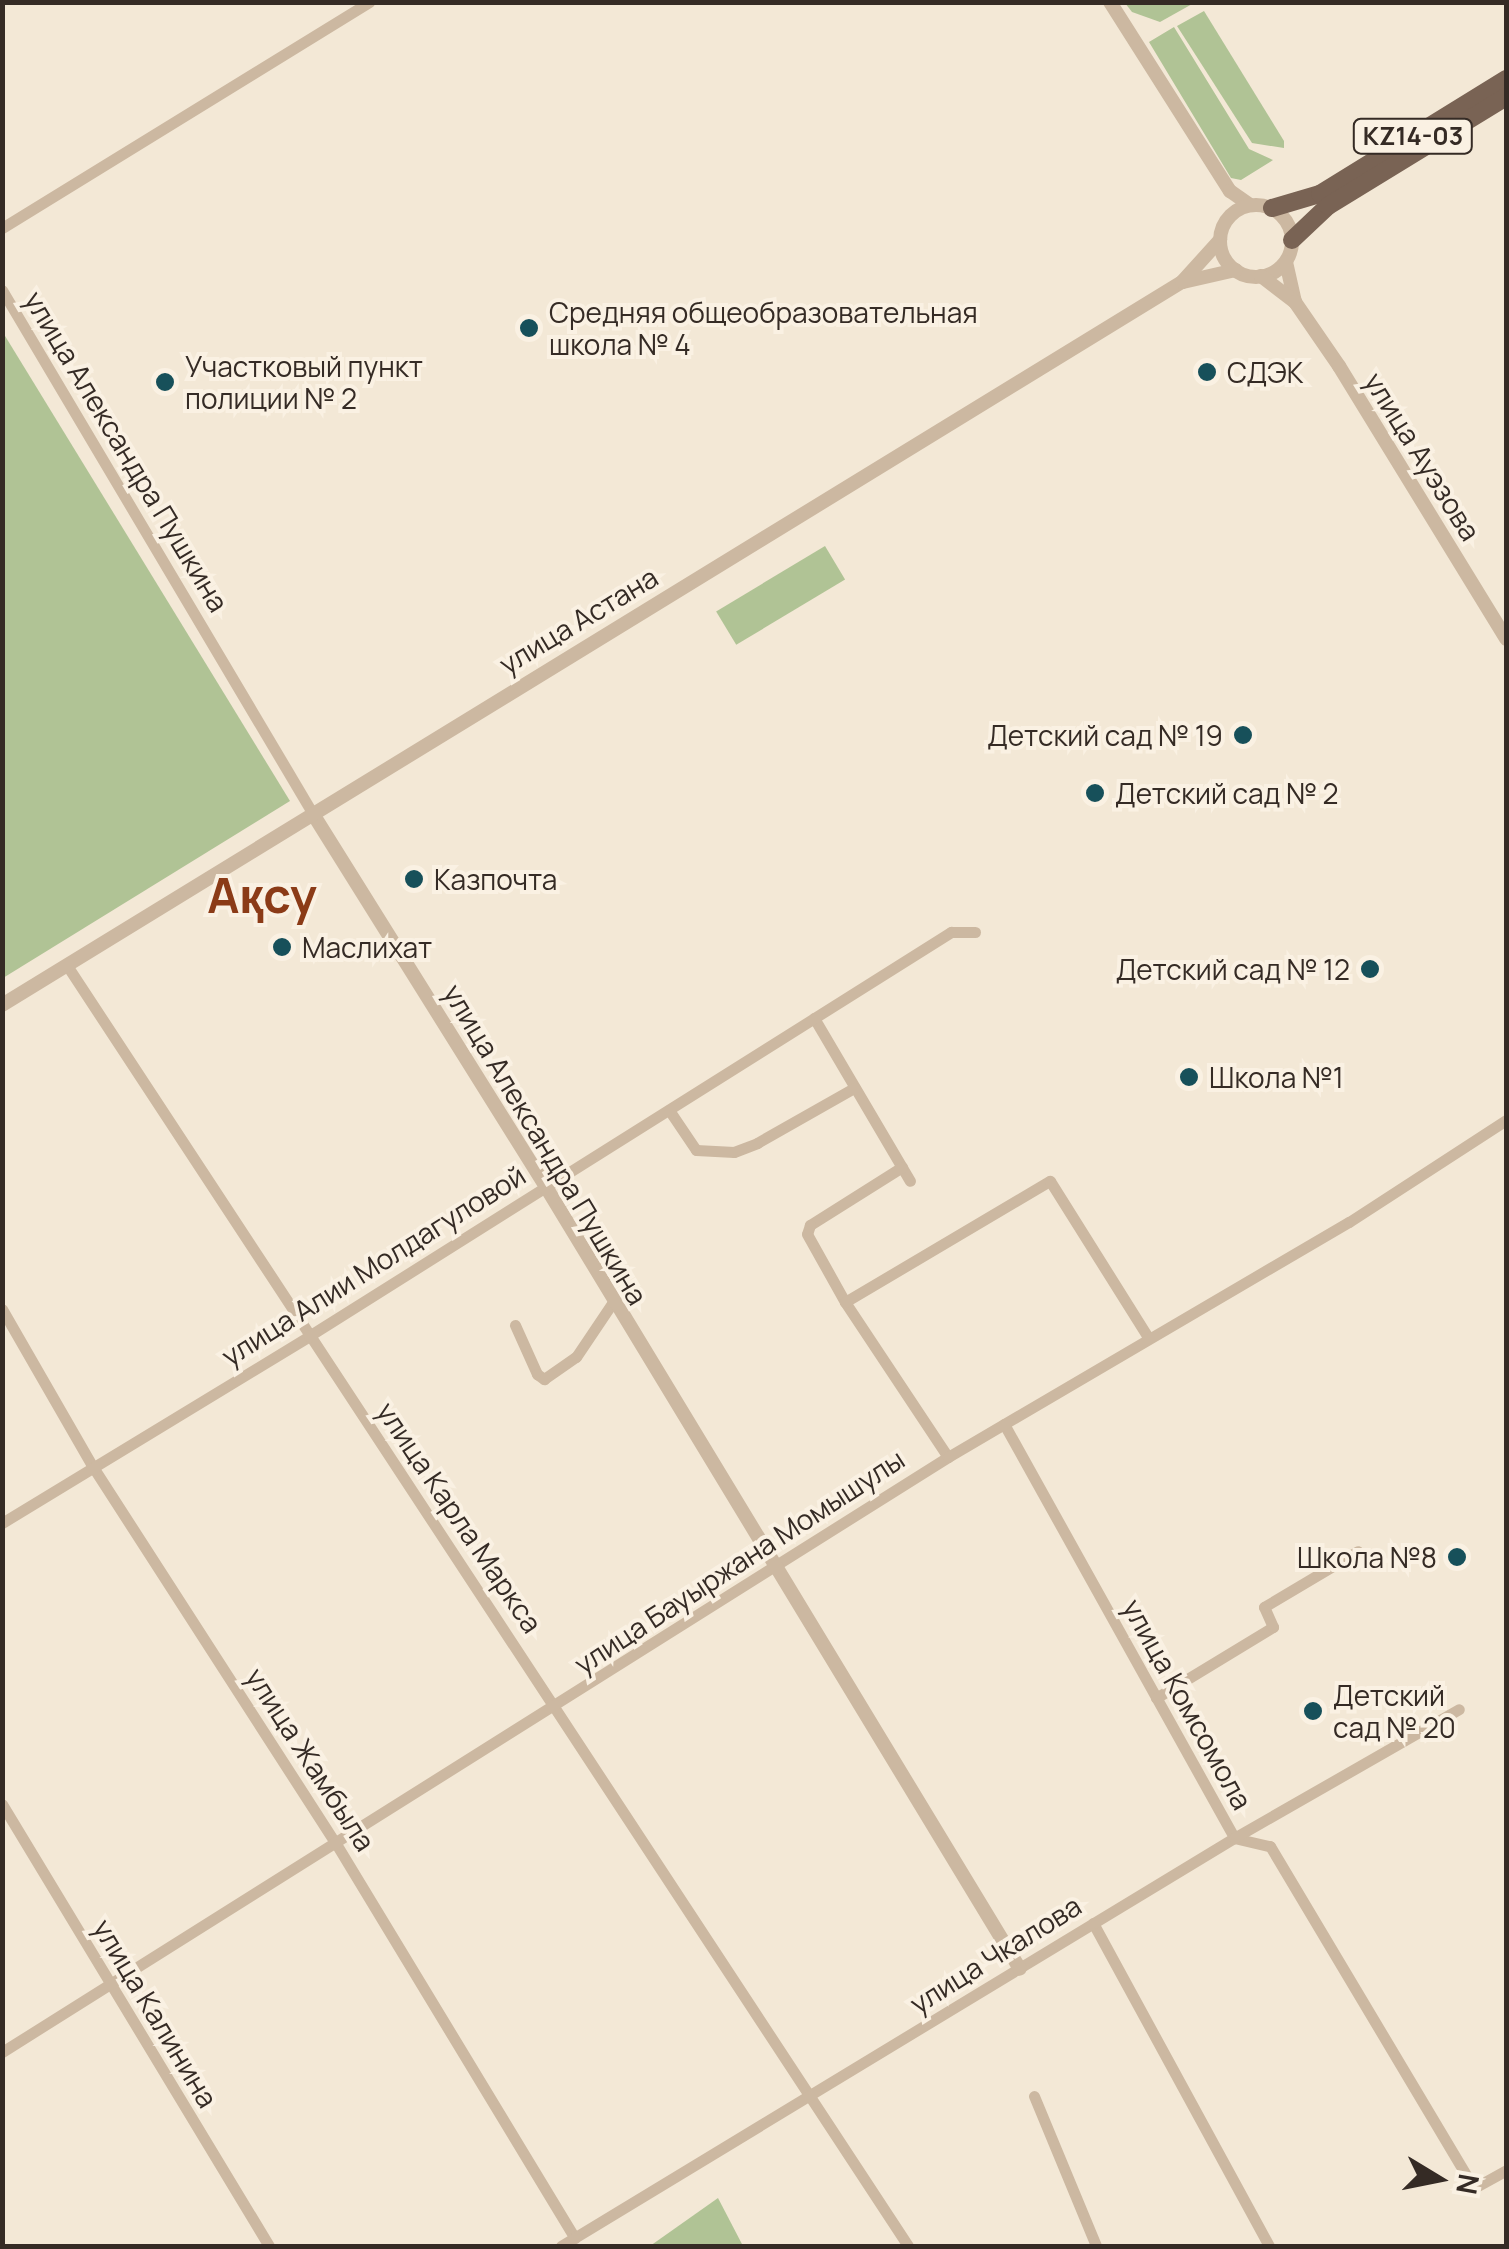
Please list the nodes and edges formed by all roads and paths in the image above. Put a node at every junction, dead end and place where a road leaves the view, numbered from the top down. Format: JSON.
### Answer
{"nodes":[{"id":1,"x":369,"y":2,"type":"edge"},
{"id":2,"x":1110,"y":2,"type":"edge"},
{"id":3,"x":1506,"y":79,"type":"edge"},
{"id":4,"x":1506,"y":98,"type":"edge"},
{"id":5,"x":1230,"y":191,"type":"junction"},
{"id":6,"x":1250,"y":205,"type":"junction"},
{"id":7,"x":1272,"y":208,"type":"junction"},
{"id":8,"x":1226,"y":220,"type":"junction"},
{"id":9,"x":2,"y":228,"type":"edge"},
{"id":10,"x":1220,"y":240,"type":"junction"},
{"id":11,"x":1292,"y":240,"type":"junction"},
{"id":12,"x":1286,"y":262,"type":"junction"},
{"id":13,"x":1236,"y":270,"type":"junction"},
{"id":14,"x":1261,"y":276,"type":"junction"},
{"id":15,"x":1182,"y":282,"type":"junction"},
{"id":16,"x":2,"y":290,"type":"edge"},
{"id":17,"x":1295,"y":302,"type":"junction"},
{"id":18,"x":1506,"y":639,"type":"edge"},
{"id":19,"x":314,"y":814,"type":"junction"},
{"id":20,"x":975,"y":932,"type":"dead end"},
{"id":21,"x":68,"y":967,"type":"junction"},
{"id":22,"x":2,"y":1005,"type":"edge"},
{"id":23,"x":814,"y":1018,"type":"junction"},
{"id":24,"x":854,"y":1088,"type":"junction"},
{"id":25,"x":669,"y":1110,"type":"junction"},
{"id":26,"x":1506,"y":1120,"type":"edge"},
{"id":27,"x":902,"y":1167,"type":"junction"},
{"id":28,"x":910,"y":1181,"type":"dead end"},
{"id":29,"x":546,"y":1187,"type":"junction"},
{"id":30,"x":613,"y":1302,"type":"junction"},
{"id":31,"x":845,"y":1302,"type":"junction"},
{"id":32,"x":2,"y":1310,"type":"edge"},
{"id":33,"x":515,"y":1325,"type":"dead end"},
{"id":34,"x":309,"y":1336,"type":"junction"},
{"id":35,"x":1148,"y":1337,"type":"junction"},
{"id":36,"x":1004,"y":1424,"type":"junction"},
{"id":37,"x":948,"y":1457,"type":"junction"},
{"id":38,"x":93,"y":1467,"type":"junction"},
{"id":39,"x":2,"y":1523,"type":"edge"},
{"id":40,"x":1358,"y":1551,"type":"dead end"},
{"id":41,"x":774,"y":1567,"type":"junction"},
{"id":42,"x":1156,"y":1698,"type":"junction"},
{"id":43,"x":558,"y":1707,"type":"junction"},
{"id":44,"x":1458,"y":1709,"type":"dead end"},
{"id":45,"x":2,"y":1804,"type":"edge"},
{"id":46,"x":1234,"y":1838,"type":"junction"},
{"id":47,"x":336,"y":1842,"type":"junction"},
{"id":48,"x":1093,"y":1924,"type":"junction"},
{"id":49,"x":1020,"y":1969,"type":"junction"},
{"id":50,"x":108,"y":1985,"type":"junction"},
{"id":51,"x":2,"y":2052,"type":"edge"},
{"id":52,"x":1034,"y":2096,"type":"dead end"},
{"id":53,"x":807,"y":2098,"type":"junction"},
{"id":54,"x":1506,"y":2170,"type":"edge"},
{"id":55,"x":575,"y":2238,"type":"junction"},
{"id":56,"x":269,"y":2246,"type":"edge"},
{"id":57,"x":561,"y":2246,"type":"edge"},
{"id":58,"x":908,"y":2246,"type":"edge"},
{"id":59,"x":1096,"y":2246,"type":"edge"},
{"id":60,"x":1269,"y":2246,"type":"edge"}],
"edges":[{"from":1,"to":9,"type":"street"},
{"from":2,"to":5,"type":"street"},
{"from":3,"to":7,"type":"main road","number":"KZ14-03"},
{"from":4,"to":11,"type":"main road","number":"KZ14-03"},
{"from":5,"to":6,"type":"street"},
{"from":5,"to":8,"type":"street"},
{"from":6,"to":7,"type":"street"},
{"from":6,"to":8,"type":"street"},
{"from":7,"to":11,"type":"street"},
{"from":8,"to":10,"type":"street"},
{"from":10,"to":13,"type":"street"},
{"from":10,"to":15,"type":"street"},
{"from":11,"to":12,"type":"street"},
{"from":12,"to":14,"type":"street"},
{"from":12,"to":17,"type":"street"},
{"from":13,"to":14,"type":"street"},
{"from":13,"to":15,"type":"street"},
{"from":14,"to":17,"type":"street"},
{"from":15,"to":19,"type":"street","name":"улица Астана"},
{"from":16,"to":19,"type":"street","name":"улица Александра Пушкина"},
{"from":17,"to":18,"type":"street","name":"улица Ауэзова"},
{"from":19,"to":21,"type":"street","name":"улица Астана"},
{"from":19,"to":29,"type":"street","name":"улица Александра Пушкина"},
{"from":20,"to":23,"type":"street","name":"улица Алии Молдагуловой"},
{"from":21,"to":22,"type":"street","name":"улица Астана"},
{"from":21,"to":34,"type":"street","name":"улица Карла Маркса"},
{"from":23,"to":24,"type":"street"},
{"from":23,"to":25,"type":"street","name":"улица Алии Молдагуловой"},
{"from":24,"to":25,"type":"street"},
{"from":24,"to":27,"type":"street"},
{"from":25,"to":29,"type":"street","name":"улица Алии Молдагуловой"},
{"from":26,"to":35,"type":"street","name":"улица Бауыржана Момышулы"},
{"from":27,"to":28,"type":"street"},
{"from":27,"to":31,"type":"street"},
{"from":29,"to":30,"type":"street","name":"улица Александра Пушкина"},
{"from":29,"to":34,"type":"street","name":"улица Алии Молдагуловой"},
{"from":30,"to":33,"type":"street"},
{"from":30,"to":41,"type":"street","name":"улица Александра Пушкина"},
{"from":31,"to":35,"type":"street"},
{"from":31,"to":37,"type":"street"},
{"from":32,"to":38,"type":"street","name":"улица Жамбыла"},
{"from":34,"to":38,"type":"street","name":"улица Алии Молдагуловой"},
{"from":34,"to":43,"type":"street","name":"улица Карла Маркса"},
{"from":35,"to":36,"type":"street","name":"улица Бауыржана Момышулы"},
{"from":36,"to":37,"type":"street","name":"улица Бауыржана Момышулы"},
{"from":36,"to":42,"type":"street","name":"улица Комсомола"},
{"from":37,"to":41,"type":"street","name":"улица Бауыржана Момышулы"},
{"from":38,"to":39,"type":"street","name":"улица Алии Молдагуловой"},
{"from":38,"to":47,"type":"street","name":"улица Жамбыла"},
{"from":40,"to":42,"type":"street"},
{"from":41,"to":43,"type":"street","name":"улица Бауыржана Момышулы"},
{"from":41,"to":49,"type":"street","name":"улица Александра Пушкина"},
{"from":42,"to":46,"type":"street","name":"улица Комсомола"},
{"from":43,"to":47,"type":"street","name":"улица Бауыржана Момышулы"},
{"from":43,"to":53,"type":"street","name":"улица Карла Маркса"},
{"from":44,"to":46,"type":"street","name":"улица Чкалова"},
{"from":45,"to":50,"type":"street","name":"улица Калинина"},
{"from":46,"to":48,"type":"street","name":"улица Чкалова"},
{"from":46,"to":54,"type":"street","name":"улица Комсомола"},
{"from":47,"to":50,"type":"street","name":"улица Бауыржана Момышулы"},
{"from":47,"to":55,"type":"street","name":"улица Жамбыла"},
{"from":48,"to":49,"type":"street","name":"улица Чкалова"},
{"from":48,"to":60,"type":"street"},
{"from":49,"to":53,"type":"street","name":"улица Чкалова"},
{"from":50,"to":51,"type":"street","name":"улица Бауыржана Момышулы"},
{"from":50,"to":56,"type":"street","name":"улица Калинина"},
{"from":52,"to":59,"type":"street"},
{"from":53,"to":55,"type":"street","name":"улица Чкалова"},
{"from":53,"to":58,"type":"street","name":"улица Карла Маркса"},
{"from":55,"to":57,"type":"street","name":"улица Чкалова"}]}
